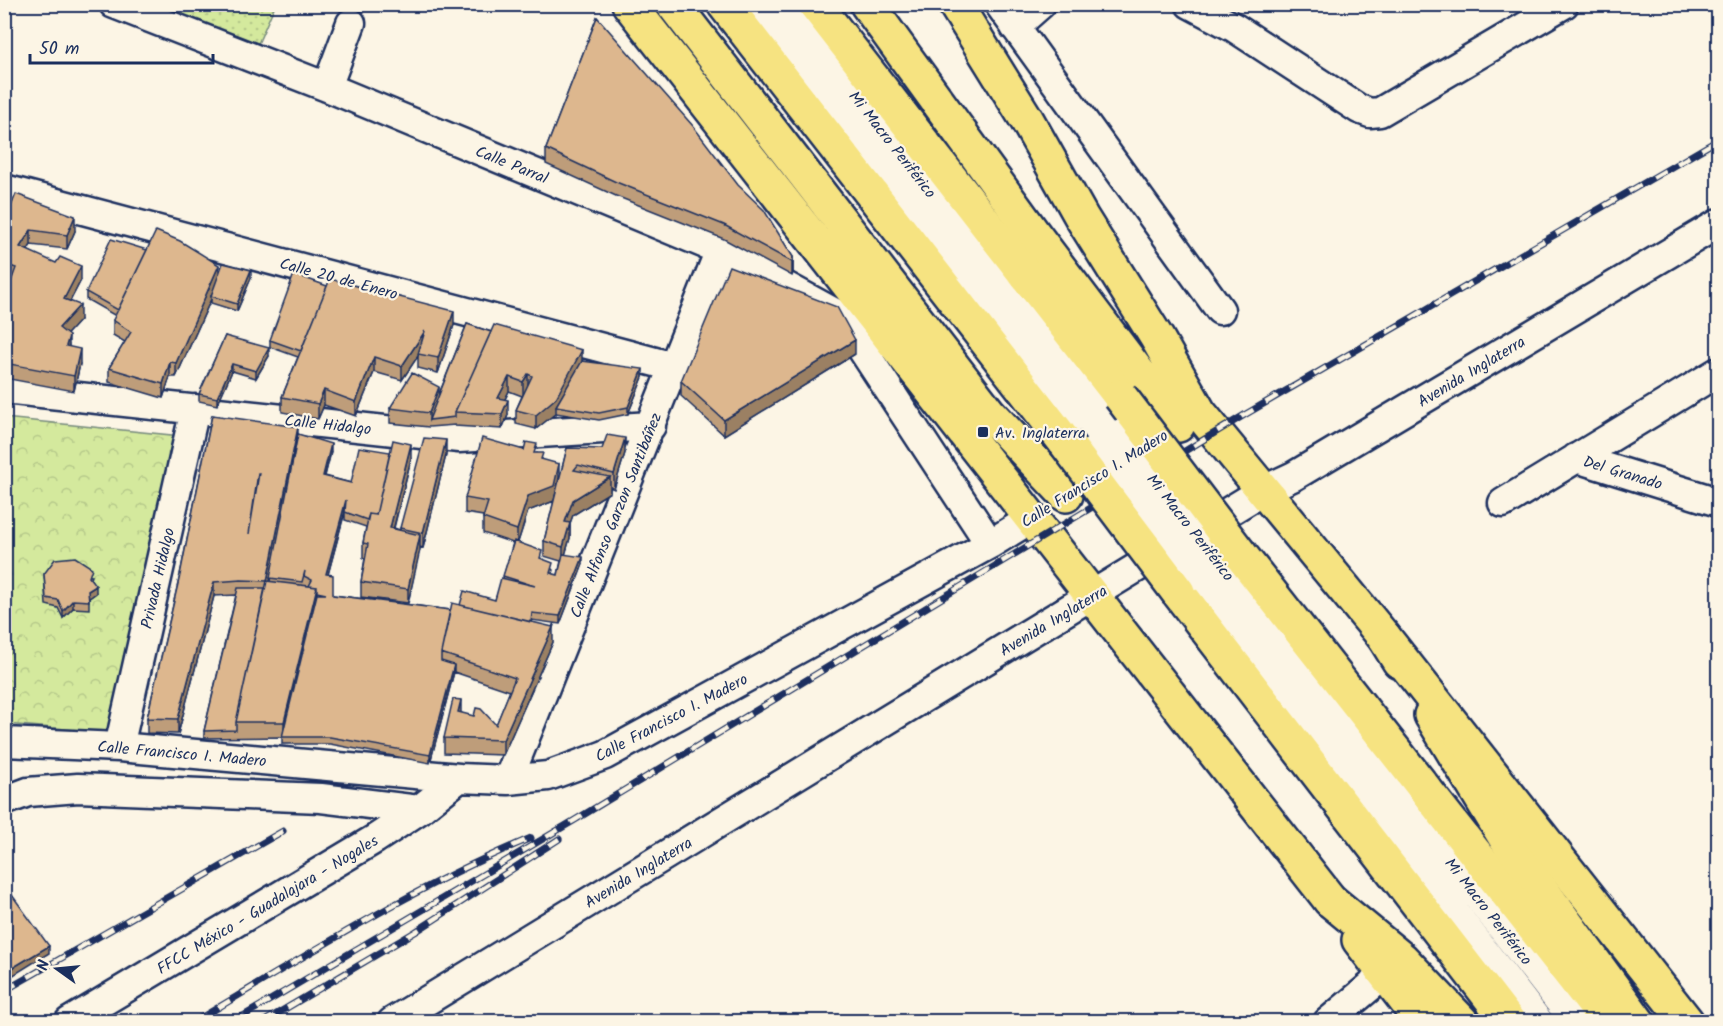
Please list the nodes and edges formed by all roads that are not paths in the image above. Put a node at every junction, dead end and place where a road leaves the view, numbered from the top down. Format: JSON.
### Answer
{"nodes":[{"id":1,"x":114,"y":4,"type":"edge"},
{"id":2,"x":629,"y":4,"type":"edge"},
{"id":3,"x":673,"y":4,"type":"edge"},
{"id":4,"x":724,"y":4,"type":"edge"},
{"id":5,"x":753,"y":4,"type":"edge"},
{"id":6,"x":784,"y":4,"type":"edge"},
{"id":7,"x":815,"y":4,"type":"edge"},
{"id":8,"x":867,"y":4,"type":"edge"},
{"id":9,"x":955,"y":4,"type":"edge"},
{"id":10,"x":1041,"y":4,"type":"edge"},
{"id":11,"x":1190,"y":4,"type":"edge"},
{"id":12,"x":1564,"y":4,"type":"edge"},
{"id":13,"x":1007,"y":16,"type":"edge"},
{"id":14,"x":351,"y":23,"type":"dead end"},
{"id":15,"x":327,"y":87,"type":"junction"},
{"id":16,"x":4,"y":189,"type":"edge"},
{"id":17,"x":1719,"y":224,"type":"edge"},
{"id":18,"x":720,"y":250,"type":"junction"},
{"id":19,"x":1220,"y":310,"type":"dead end"},
{"id":20,"x":838,"y":312,"type":"junction"},
{"id":21,"x":899,"y":348,"type":"junction"},
{"id":22,"x":674,"y":367,"type":"junction"},
{"id":23,"x":1719,"y":372,"type":"edge"},
{"id":24,"x":4,"y":389,"type":"edge"},
{"id":25,"x":195,"y":410,"type":"junction"},
{"id":26,"x":1189,"y":418,"type":"junction"},
{"id":27,"x":651,"y":426,"type":"junction"},
{"id":28,"x":1093,"y":441,"type":"junction"},
{"id":29,"x":1576,"y":458,"type":"junction"},
{"id":30,"x":1264,"y":490,"type":"junction"},
{"id":31,"x":1066,"y":495,"type":"junction"},
{"id":32,"x":1719,"y":502,"type":"edge"},
{"id":33,"x":1503,"y":503,"type":"dead end"},
{"id":34,"x":1029,"y":519,"type":"junction"},
{"id":35,"x":990,"y":544,"type":"junction"},
{"id":36,"x":1208,"y":571,"type":"junction"},
{"id":37,"x":1092,"y":597,"type":"junction"},
{"id":38,"x":1384,"y":637,"type":"junction"},
{"id":39,"x":4,"y":742,"type":"edge"},
{"id":40,"x":119,"y":747,"type":"junction"},
{"id":41,"x":459,"y":778,"type":"junction"},
{"id":42,"x":508,"y":780,"type":"junction"},
{"id":43,"x":4,"y":801,"type":"edge"},
{"id":44,"x":419,"y":810,"type":"junction"},
{"id":45,"x":1330,"y":900,"type":"junction"},
{"id":46,"x":1382,"y":972,"type":"junction"},
{"id":47,"x":69,"y":1022,"type":"edge"},
{"id":48,"x":392,"y":1022,"type":"edge"},
{"id":49,"x":1328,"y":1022,"type":"edge"},
{"id":50,"x":1422,"y":1022,"type":"edge"},
{"id":51,"x":1462,"y":1022,"type":"edge"},
{"id":52,"x":1509,"y":1022,"type":"edge"},
{"id":53,"x":1539,"y":1022,"type":"edge"},
{"id":54,"x":1575,"y":1022,"type":"edge"},
{"id":55,"x":1608,"y":1022,"type":"edge"},
{"id":56,"x":1638,"y":1022,"type":"edge"},
{"id":57,"x":1687,"y":1022,"type":"edge"}],
"edges":[{"from":1,"to":15,"type":"street","name":"Calle Parral"},
{"from":2,"to":21,"type":"main road"},
{"from":3,"to":31,"type":"main road"},
{"from":4,"to":28,"type":"main road"},
{"from":5,"to":28,"type":"street","name":"Mi Macro Periférico"},
{"from":6,"to":28,"type":"street","name":"Mi Macro Periférico"},
{"from":7,"to":36,"type":"main road","bridge":true},
{"from":8,"to":26,"type":"main road"},
{"from":9,"to":26,"type":"main road"},
{"from":10,"to":13,"type":"street"},
{"from":11,"to":12,"type":"street"},
{"from":13,"to":19,"type":"street"},
{"from":14,"to":15,"type":"street"},
{"from":15,"to":18,"type":"street","name":"Calle Parral"},
{"from":16,"to":22,"type":"street","name":"Calle 20 de Enero"},
{"from":17,"to":30,"type":"street","name":"Avenida Inglaterra"},
{"from":18,"to":20,"type":"street","name":"Calle Parral"},
{"from":18,"to":22,"type":"street","name":"Calle Alfonso Garzon Santibáñez"},
{"from":20,"to":21,"type":"street","name":"Calle Parral"},
{"from":20,"to":35,"type":"street"},
{"from":21,"to":34,"type":"main road"},
{"from":22,"to":27,"type":"street","name":"Calle Alfonso Garzon Santibáñez"},
{"from":23,"to":29,"type":"street"},
{"from":24,"to":25,"type":"street","name":"Calle Hidalgo"},
{"from":25,"to":27,"type":"street","name":"Calle Hidalgo"},
{"from":25,"to":40,"type":"street","name":"Privada Hidalgo"},
{"from":26,"to":30,"type":"main road"},
{"from":26,"to":31,"type":"main road","name":"Calle Francisco I. Madero"},
{"from":27,"to":42,"type":"street","name":"Calle Alfonso Garzon Santibáñez"},
{"from":28,"to":36,"type":"main road","bridge":true},
{"from":28,"to":36,"type":"street","name":"Mi Macro Periférico","bridge":true},
{"from":29,"to":32,"type":"street","name":"Del Granado"},
{"from":29,"to":33,"type":"street","name":"Del Granado"},
{"from":30,"to":37,"type":"street","name":"Avenida Inglaterra"},
{"from":30,"to":38,"type":"main road"},
{"from":31,"to":34,"type":"main road","name":"Calle Francisco I. Madero"},
{"from":34,"to":35,"type":"street","name":"Calle Francisco I. Madero"},
{"from":34,"to":37,"type":"main road"},
{"from":35,"to":42,"type":"street","name":"Calle Francisco I. Madero"},
{"from":36,"to":52,"type":"main road"},
{"from":36,"to":53,"type":"street","name":"Mi Macro Periférico"},
{"from":36,"to":54,"type":"street","name":"Mi Macro Periférico"},
{"from":36,"to":55,"type":"main road"},
{"from":37,"to":45,"type":"main road"},
{"from":37,"to":48,"type":"street","name":"Avenida Inglaterra"},
{"from":38,"to":56,"type":"main road"},
{"from":38,"to":57,"type":"main road"},
{"from":39,"to":40,"type":"street","name":"Calle Francisco I. Madero"},
{"from":40,"to":41,"type":"street","name":"Calle Francisco I. Madero"},
{"from":41,"to":42,"type":"street","name":"Calle Francisco I. Madero"},
{"from":41,"to":44,"type":"street","name":"FFCC México - Guadalajara - Nogales"},
{"from":43,"to":44,"type":"street"},
{"from":44,"to":47,"type":"street","name":"FFCC México - Guadalajara - Nogales"},
{"from":45,"to":46,"type":"main road"},
{"from":45,"to":51,"type":"main road"},
{"from":46,"to":49,"type":"street"},
{"from":46,"to":50,"type":"main road"}]}
